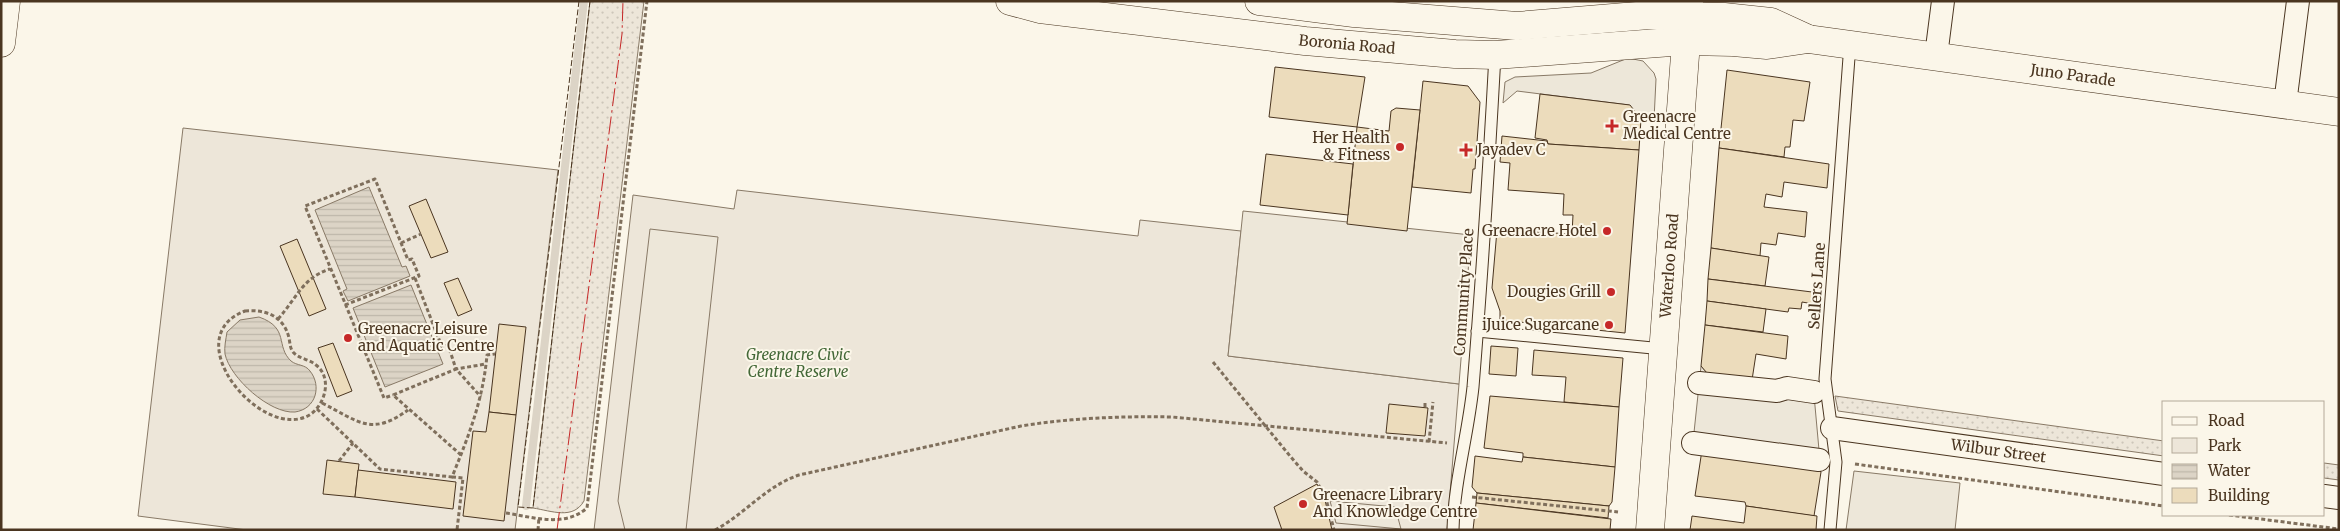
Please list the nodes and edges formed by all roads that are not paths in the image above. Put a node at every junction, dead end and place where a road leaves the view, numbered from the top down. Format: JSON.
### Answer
{"nodes":[{"id":1,"x":6,"y":1,"type":"edge"},
{"id":2,"x":1010,"y":1,"type":"edge"},
{"id":3,"x":1259,"y":1,"type":"edge"},
{"id":4,"x":1943,"y":1,"type":"edge"},
{"id":5,"x":2298,"y":1,"type":"edge"},
{"id":6,"x":1688,"y":8,"type":"edge"},
{"id":7,"x":1808,"y":39,"type":"junction"},
{"id":8,"x":1685,"y":41,"type":"junction"},
{"id":9,"x":1,"y":43,"type":"edge"},
{"id":10,"x":1850,"y":44,"type":"junction"},
{"id":11,"x":1495,"y":55,"type":"junction"},
{"id":12,"x":1936,"y":56,"type":"junction"},
{"id":13,"x":2285,"y":104,"type":"junction"},
{"id":14,"x":2339,"y":112,"type":"edge"},
{"id":15,"x":1476,"y":331,"type":"junction"},
{"id":16,"x":1663,"y":349,"type":"junction"},
{"id":17,"x":1699,"y":382,"type":"dead end"},
{"id":18,"x":1814,"y":392,"type":"dead end"},
{"id":19,"x":1832,"y":428,"type":"junction"},
{"id":20,"x":1693,"y":442,"type":"dead end"},
{"id":21,"x":1819,"y":460,"type":"dead end"},
{"id":22,"x":2162,"y":474,"type":"edge"},
{"id":23,"x":2325,"y":496,"type":"edge"},
{"id":24,"x":2339,"y":498,"type":"edge"},
{"id":25,"x":1453,"y":530,"type":"edge"},
{"id":26,"x":1650,"y":530,"type":"edge"},
{"id":27,"x":1830,"y":530,"type":"edge"}],
"edges":[{"from":1,"to":9,"type":"main road"},
{"from":2,"to":11,"type":"main road","name":"Boronia Road"},
{"from":3,"to":6,"type":"main road"},
{"from":4,"to":12,"type":"street"},
{"from":5,"to":13,"type":"street"},
{"from":6,"to":7,"type":"main road","name":"Juno Parade"},
{"from":6,"to":8,"type":"main road","name":"Waterloo Road"},
{"from":7,"to":8,"type":"main road","name":"Juno Parade"},
{"from":7,"to":10,"type":"main road","name":"Juno Parade"},
{"from":8,"to":11,"type":"main road","name":"Boronia Road"},
{"from":8,"to":16,"type":"main road","name":"Waterloo Road"},
{"from":10,"to":12,"type":"main road","name":"Juno Parade"},
{"from":10,"to":19,"type":"lane","name":"Sellers Lane"},
{"from":11,"to":15,"type":"lane","name":"Community Place"},
{"from":12,"to":13,"type":"main road","name":"Juno Parade"},
{"from":13,"to":14,"type":"main road","name":"Juno Parade"},
{"from":15,"to":16,"type":"lane"},
{"from":15,"to":25,"type":"lane","name":"Community Place"},
{"from":16,"to":26,"type":"main road","name":"Waterloo Road"},
{"from":17,"to":18,"type":"street"},
{"from":19,"to":22,"type":"street","name":"Wilbur Street"},
{"from":19,"to":27,"type":"lane","name":"Sellers Lane"},
{"from":20,"to":21,"type":"street"},
{"from":23,"to":24,"type":"street"}]}
